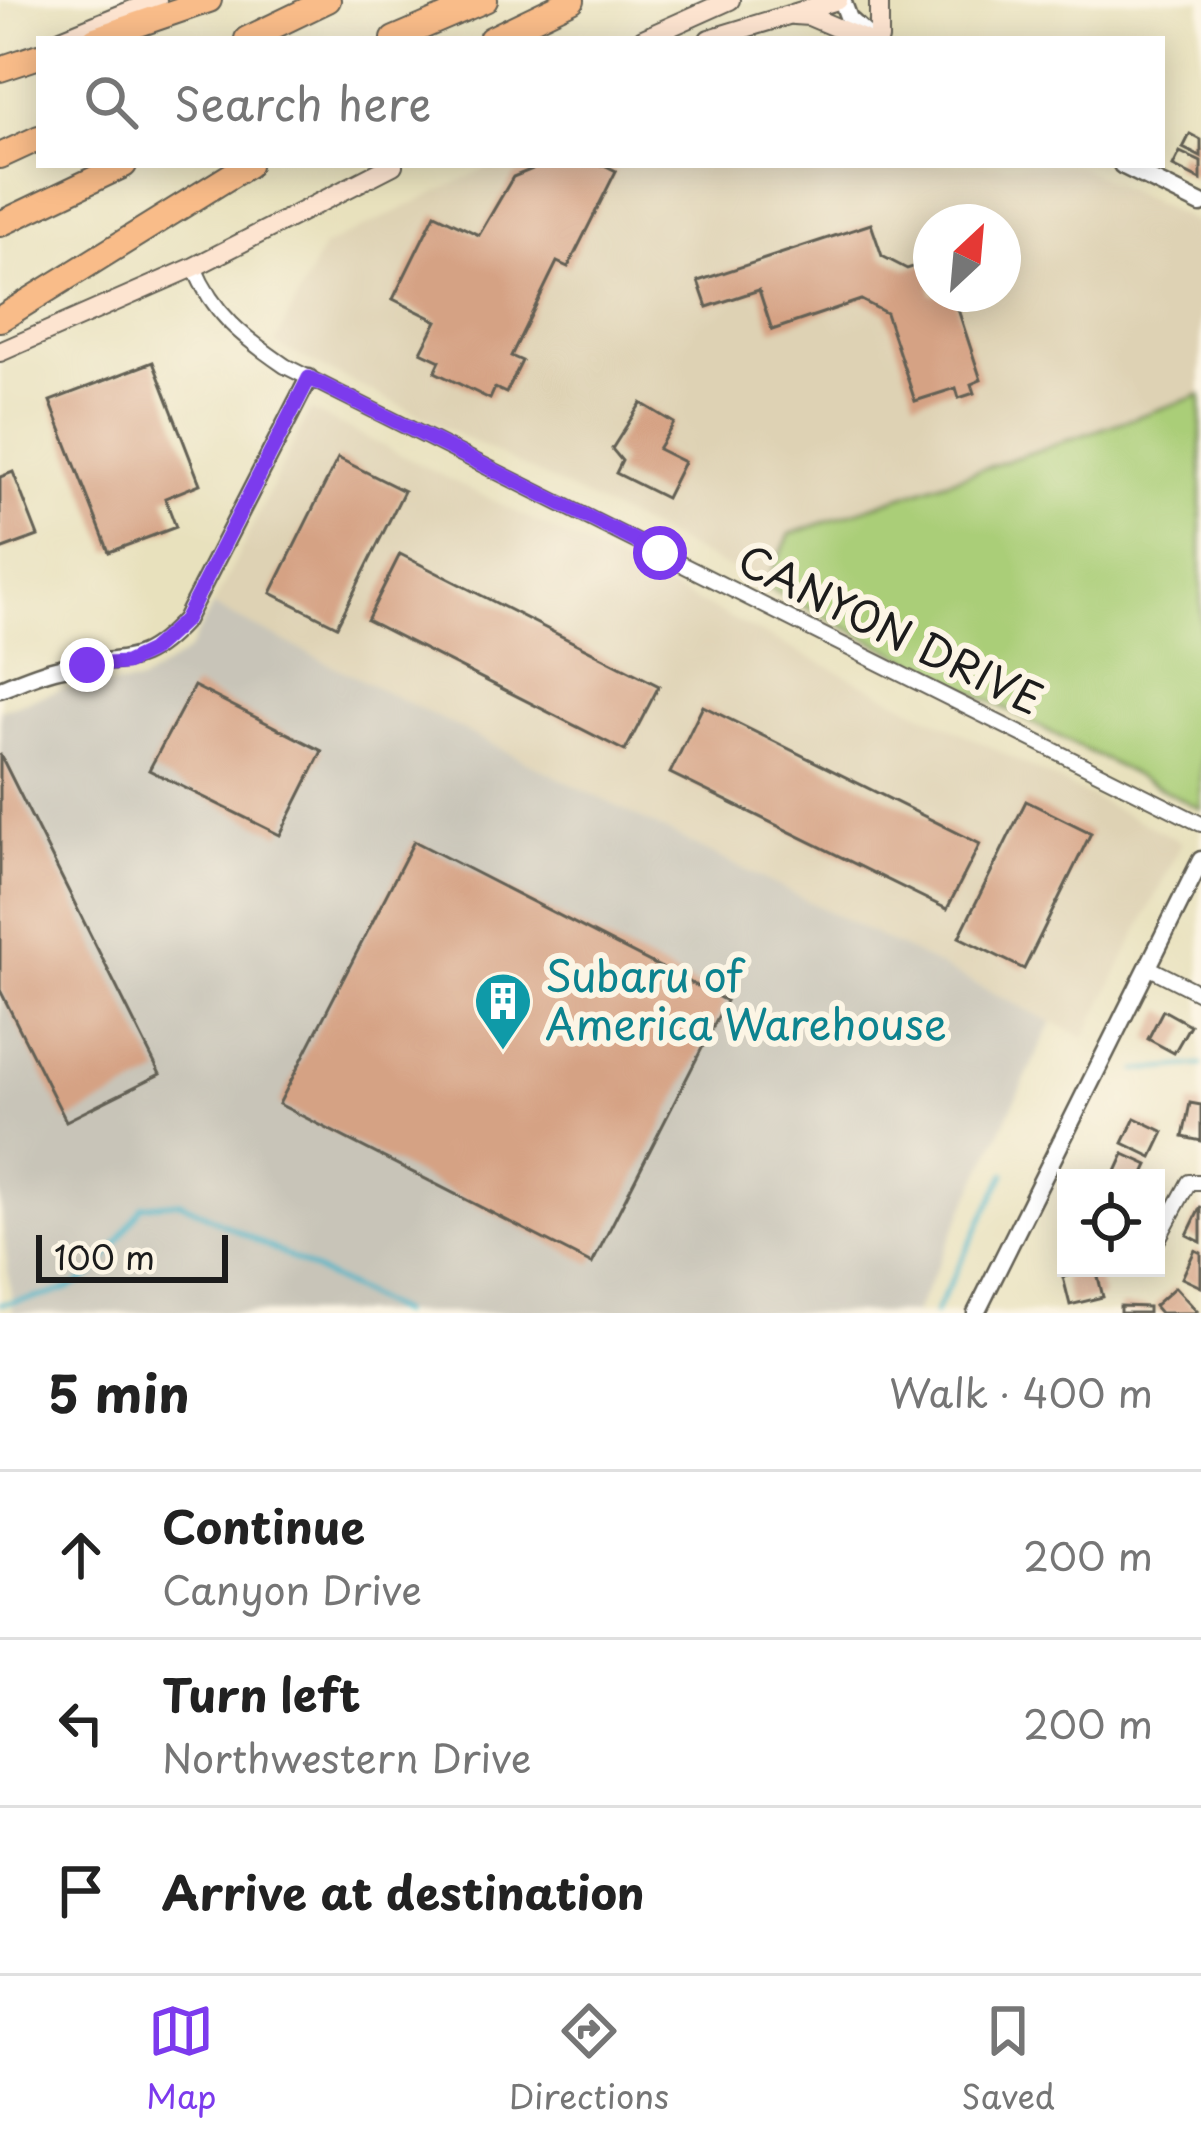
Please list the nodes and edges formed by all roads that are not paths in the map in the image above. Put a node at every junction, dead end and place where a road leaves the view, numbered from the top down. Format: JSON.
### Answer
{"nodes":[{"id":1,"x":158,"y":0,"type":"edge"},
{"id":2,"x":209,"y":0,"type":"edge"},
{"id":3,"x":328,"y":0,"type":"edge"},
{"id":4,"x":485,"y":0,"type":"edge"},
{"id":5,"x":572,"y":0,"type":"edge"},
{"id":6,"x":730,"y":0,"type":"edge"},
{"id":7,"x":840,"y":0,"type":"edge"},
{"id":8,"x":879,"y":0,"type":"edge"},
{"id":9,"x":783,"y":15,"type":"junction"},
{"id":10,"x":68,"y":36,"type":"edge"},
{"id":11,"x":103,"y":36,"type":"edge"},
{"id":12,"x":253,"y":36,"type":"edge"},
{"id":13,"x":401,"y":36,"type":"edge"},
{"id":14,"x":496,"y":36,"type":"edge"},
{"id":15,"x":650,"y":36,"type":"edge"},
{"id":16,"x":718,"y":36,"type":"edge"},
{"id":17,"x":863,"y":36,"type":"edge"},
{"id":18,"x":868,"y":36,"type":"edge"},
{"id":19,"x":872,"y":36,"type":"edge"},
{"id":20,"x":36,"y":53,"type":"edge"},
{"id":21,"x":0,"y":66,"type":"edge"},
{"id":22,"x":36,"y":139,"type":"edge"},
{"id":23,"x":0,"y":156,"type":"edge"},
{"id":24,"x":118,"y":168,"type":"edge"},
{"id":25,"x":243,"y":168,"type":"edge"},
{"id":26,"x":386,"y":168,"type":"edge"},
{"id":27,"x":1128,"y":168,"type":"edge"},
{"id":28,"x":1201,"y":203,"type":"edge"},
{"id":29,"x":0,"y":224,"type":"edge"},
{"id":30,"x":194,"y":267,"type":"junction"},
{"id":31,"x":0,"y":319,"type":"edge"},
{"id":32,"x":0,"y":352,"type":"edge"},
{"id":33,"x":309,"y":378,"type":"junction"},
{"id":34,"x":0,"y":689,"type":"edge"},
{"id":35,"x":1201,"y":824,"type":"edge"},
{"id":36,"x":1201,"y":860,"type":"edge"},
{"id":37,"x":1148,"y":967,"type":"junction"},
{"id":38,"x":1201,"y":994,"type":"edge"},
{"id":39,"x":1201,"y":1182,"type":"edge"},
{"id":40,"x":1165,"y":1225,"type":"edge"},
{"id":41,"x":983,"y":1311,"type":"edge"}],
"edges":[{"from":1,"to":10,"type":"main road"},
{"from":2,"to":11,"type":"highway"},
{"from":3,"to":12,"type":"highway"},
{"from":4,"to":13,"type":"highway"},
{"from":5,"to":14,"type":"highway"},
{"from":6,"to":15,"type":"main road"},
{"from":7,"to":9,"type":"main road"},
{"from":7,"to":18,"type":"street"},
{"from":8,"to":19,"type":"main road"},
{"from":9,"to":16,"type":"main road"},
{"from":9,"to":17,"type":"main road"},
{"from":20,"to":21,"type":"highway"},
{"from":22,"to":23,"type":"highway"},
{"from":24,"to":29,"type":"highway"},
{"from":25,"to":31,"type":"highway"},
{"from":26,"to":30,"type":"main road"},
{"from":27,"to":28,"type":"street"},
{"from":30,"to":32,"type":"main road"},
{"from":30,"to":33,"type":"street","name":"CANYON DRIVE"},
{"from":33,"to":34,"type":"street"},
{"from":33,"to":35,"type":"street","name":"CANYON DRIVE"},
{"from":36,"to":37,"type":"street"},
{"from":37,"to":38,"type":"street"},
{"from":37,"to":41,"type":"street"},
{"from":39,"to":40,"type":"street"}]}
